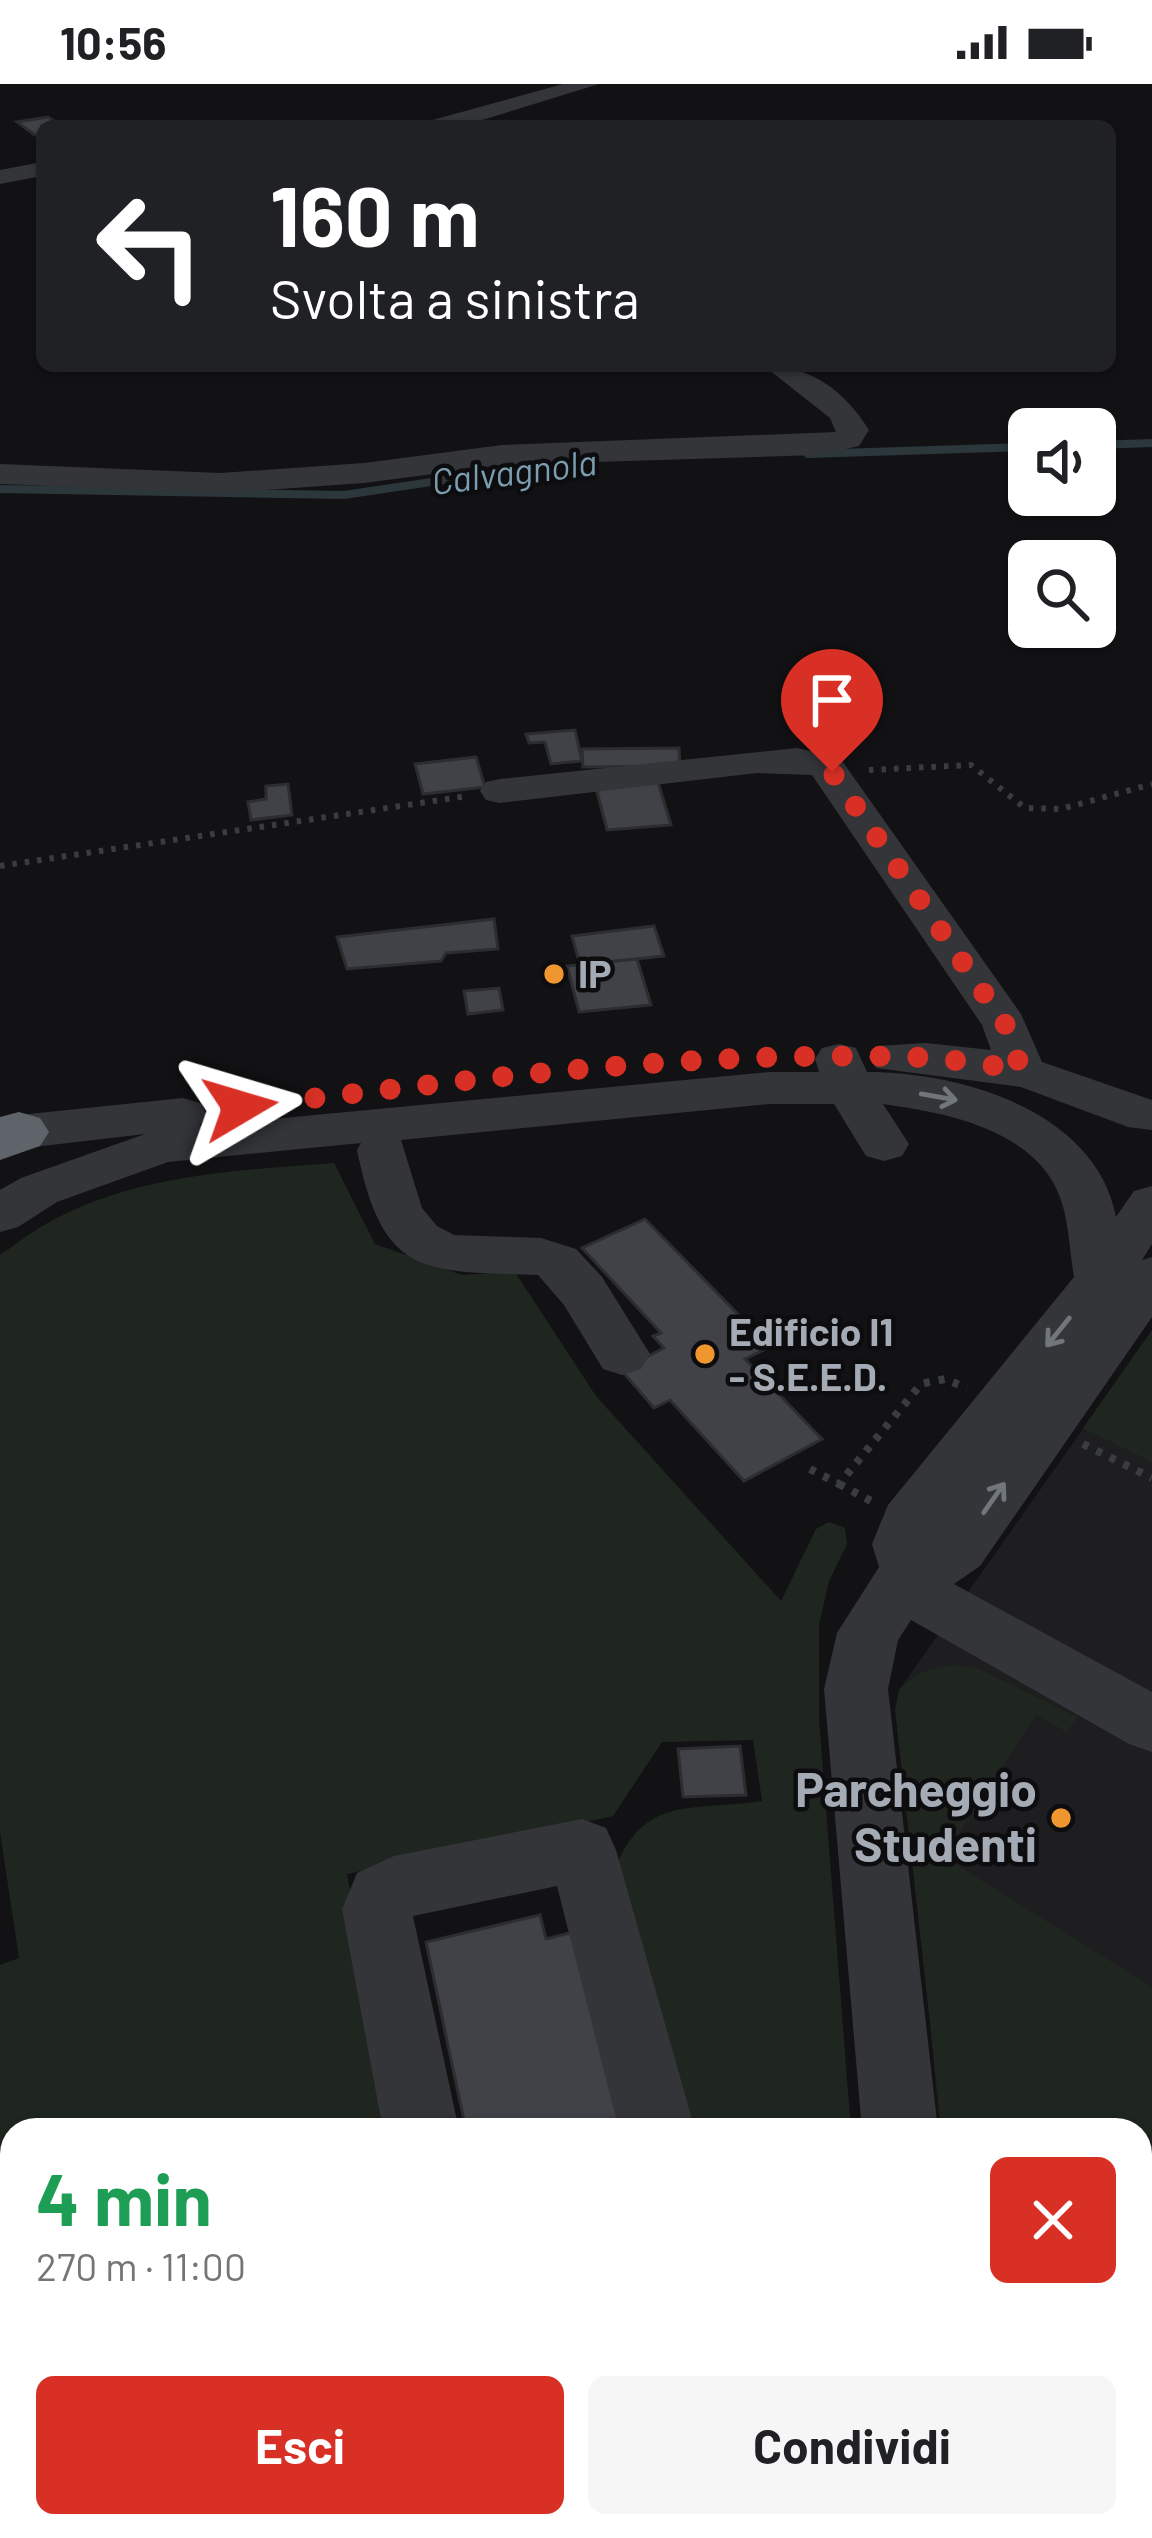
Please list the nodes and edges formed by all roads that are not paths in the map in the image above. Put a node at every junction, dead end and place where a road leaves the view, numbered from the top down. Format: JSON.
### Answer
{"nodes":[{"id":1,"x":588,"y":84,"type":"edge"},
{"id":2,"x":459,"y":120,"type":"edge"},
{"id":3,"x":36,"y":170,"type":"edge"},
{"id":4,"x":0,"y":177,"type":"edge"},
{"id":5,"x":787,"y":372,"type":"edge"},
{"id":6,"x":0,"y":474,"type":"edge"},
{"id":7,"x":500,"y":791,"type":"road end"},
{"id":8,"x":843,"y":1072,"type":"junction"},
{"id":9,"x":1037,"y":1073,"type":"junction"},
{"id":10,"x":1150,"y":1104,"type":"edge"},
{"id":11,"x":382,"y":1122,"type":"junction"},
{"id":12,"x":6,"y":1136,"type":"edge"},
{"id":13,"x":884,"y":1144,"type":"dead end"},
{"id":14,"x":1152,"y":1204,"type":"edge"},
{"id":15,"x":0,"y":1214,"type":"edge"},
{"id":16,"x":0,"y":1239,"type":"edge"},
{"id":17,"x":1126,"y":1278,"type":"edge"},
{"id":18,"x":622,"y":1354,"type":"dead end"},
{"id":19,"x":906,"y":1578,"type":"junction"},
{"id":20,"x":1152,"y":1724,"type":"edge"},
{"id":21,"x":419,"y":2118,"type":"edge"},
{"id":22,"x":654,"y":2118,"type":"edge"},
{"id":23,"x":899,"y":2118,"type":"edge"}],
"edges":[{"from":1,"to":2,"type":"street"},
{"from":3,"to":4,"type":"street"},
{"from":5,"to":6,"type":"street"},
{"from":7,"to":9,"type":"street"},
{"from":8,"to":9,"type":"street"},
{"from":8,"to":11,"type":"street"},
{"from":8,"to":11,"type":"street"},
{"from":8,"to":13,"type":"street"},
{"from":8,"to":17,"type":"street","one_way":true},
{"from":9,"to":10,"type":"street"},
{"from":11,"to":12,"type":"street"},
{"from":11,"to":15,"type":"street"},
{"from":11,"to":16,"type":"street"},
{"from":11,"to":18,"type":"street"},
{"from":14,"to":17,"type":"street"},
{"from":17,"to":19,"type":"street"},
{"from":19,"to":20,"type":"street"},
{"from":19,"to":23,"type":"street"},
{"from":21,"to":22,"type":"street"}]}
